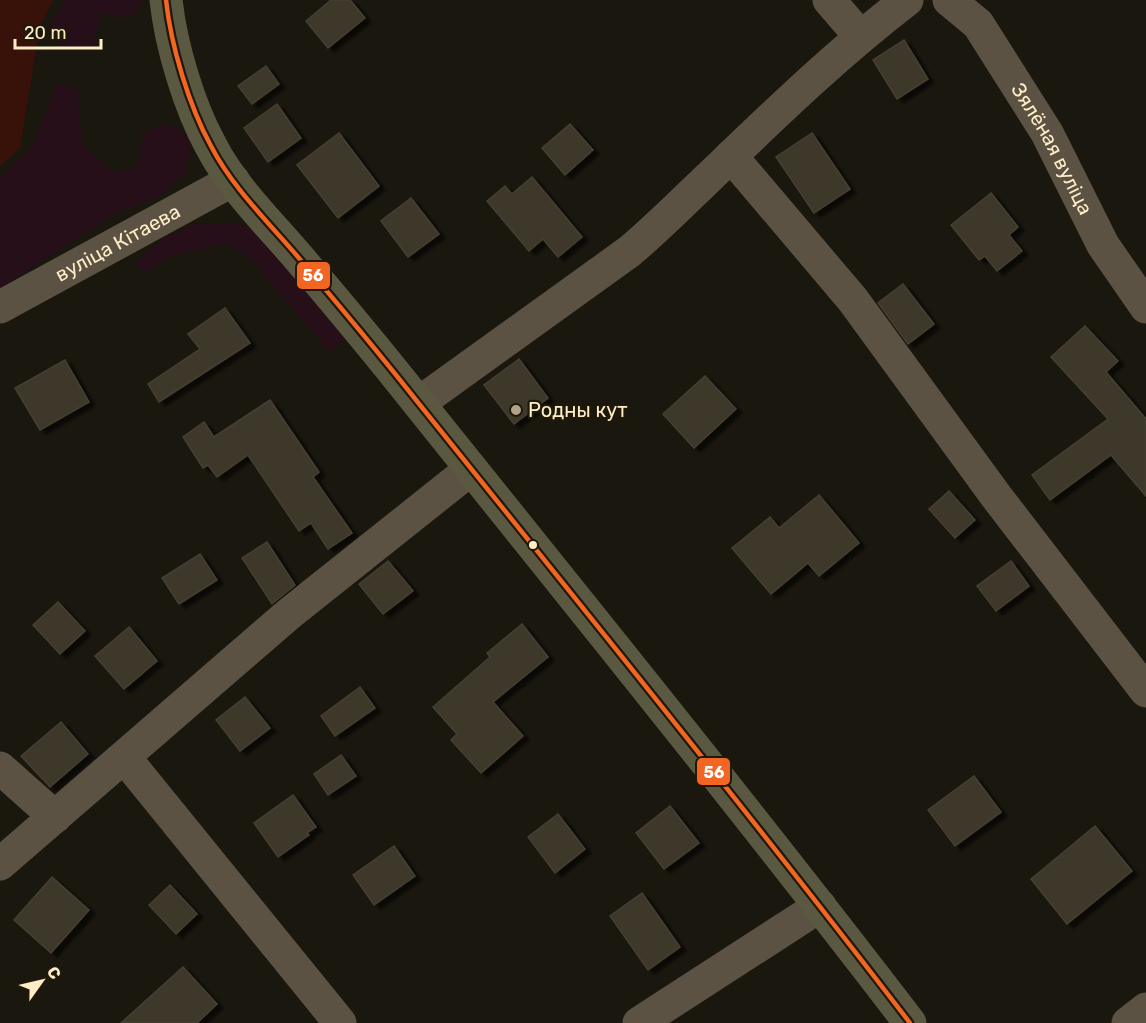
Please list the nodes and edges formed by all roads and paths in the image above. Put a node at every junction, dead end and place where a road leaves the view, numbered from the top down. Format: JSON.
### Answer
{"nodes":[{"id":1,"x":165,"y":0,"type":"edge"},
{"id":2,"x":829,"y":0,"type":"edge"},
{"id":3,"x":907,"y":0,"type":"edge"},
{"id":4,"x":949,"y":0,"type":"edge"},
{"id":5,"x":860,"y":36,"type":"junction"},
{"id":6,"x":731,"y":156,"type":"junction"},
{"id":7,"x":233,"y":180,"type":"junction"},
{"id":8,"x":0,"y":307,"type":"edge"},
{"id":9,"x":1146,"y":307,"type":"edge"},
{"id":10,"x":419,"y":403,"type":"junction"},
{"id":11,"x":471,"y":469,"type":"junction"},
{"id":12,"x":1146,"y":691,"type":"edge"},
{"id":13,"x":125,"y":758,"type":"junction"},
{"id":14,"x":0,"y":768,"type":"edge"},
{"id":15,"x":55,"y":817,"type":"junction"},
{"id":16,"x":0,"y":864,"type":"edge"},
{"id":17,"x":820,"y":906,"type":"junction"},
{"id":18,"x":1146,"y":1009,"type":"edge"},
{"id":19,"x":340,"y":1023,"type":"edge"},
{"id":20,"x":639,"y":1023,"type":"edge"},
{"id":21,"x":910,"y":1023,"type":"edge"},
{"id":22,"x":1128,"y":1023,"type":"edge"}],
"edges":[{"from":1,"to":7,"type":"main road"},
{"from":2,"to":5,"type":"street"},
{"from":3,"to":5,"type":"street"},
{"from":4,"to":9,"type":"street","name":"Зялёная вуліца"},
{"from":5,"to":6,"type":"street"},
{"from":6,"to":10,"type":"street"},
{"from":6,"to":12,"type":"street"},
{"from":7,"to":8,"type":"street","name":"вуліца Кітаева"},
{"from":7,"to":10,"type":"main road"},
{"from":10,"to":11,"type":"main road"},
{"from":11,"to":13,"type":"street"},
{"from":11,"to":17,"type":"main road"},
{"from":13,"to":15,"type":"street"},
{"from":13,"to":19,"type":"street"},
{"from":14,"to":15,"type":"street"},
{"from":15,"to":16,"type":"street"},
{"from":17,"to":20,"type":"street"},
{"from":17,"to":21,"type":"main road"},
{"from":18,"to":22,"type":"street"}]}
